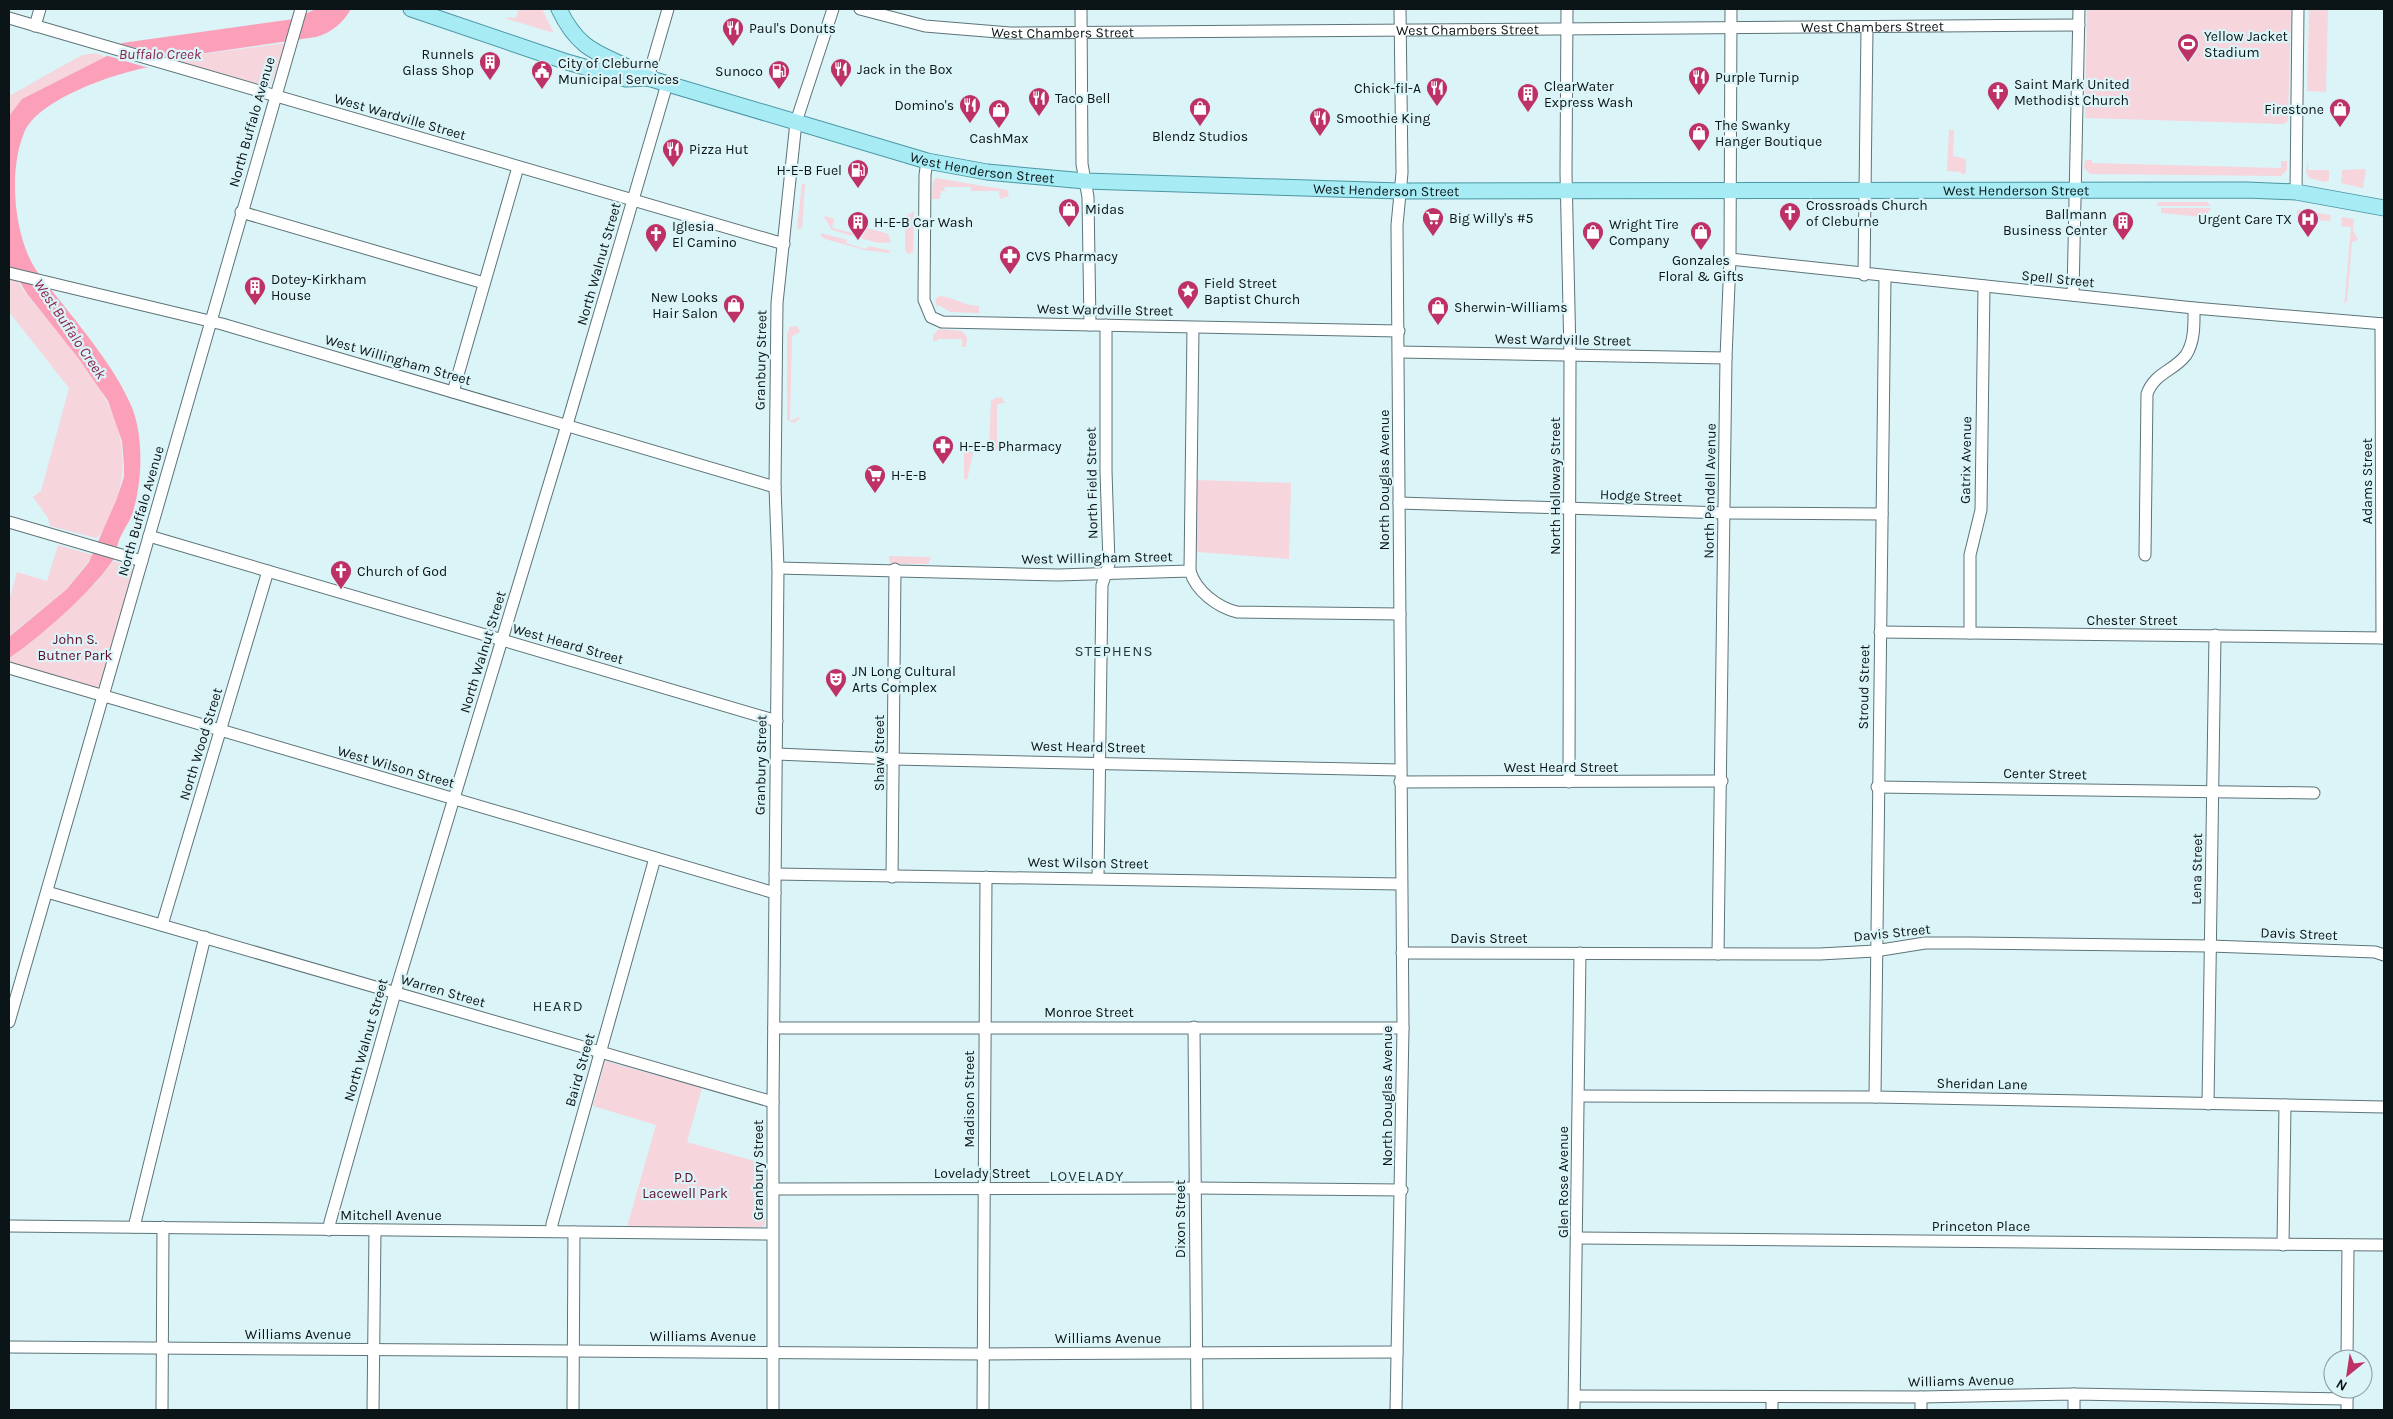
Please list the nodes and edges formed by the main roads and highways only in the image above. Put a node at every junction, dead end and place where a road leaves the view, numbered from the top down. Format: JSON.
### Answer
{"nodes":[{"id":1,"x":410,"y":9,"type":"edge"},
{"id":2,"x":559,"y":9,"type":"edge"},
{"id":3,"x":648,"y":78,"type":"junction"},
{"id":4,"x":2384,"y":208,"type":"edge"}],
"edges":[{"from":1,"to":3,"type":"main road","name":"West Henderson Street"},
{"from":2,"to":3,"type":"main road"},
{"from":3,"to":4,"type":"main road","name":"West Henderson Street"}]}
